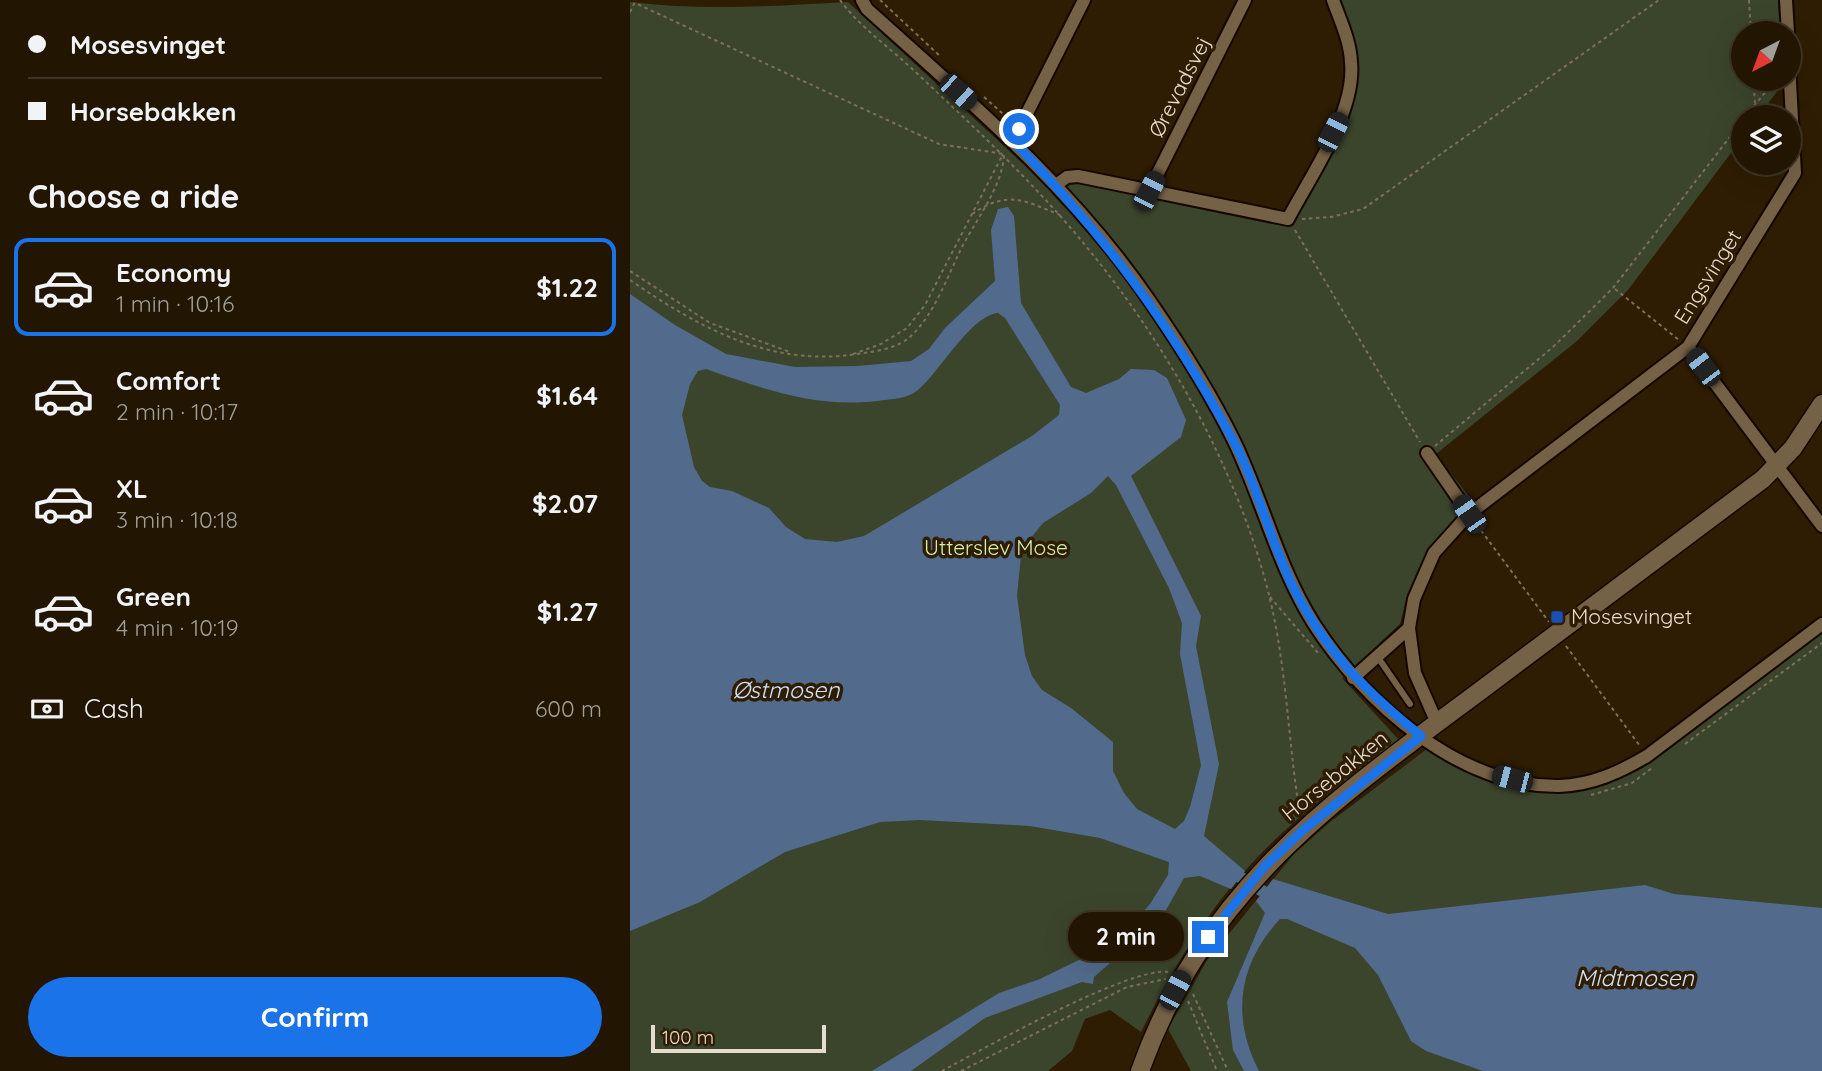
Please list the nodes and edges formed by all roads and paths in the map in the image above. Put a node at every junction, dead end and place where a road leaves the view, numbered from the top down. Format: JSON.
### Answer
{"nodes":[{"id":1,"x":840,"y":0,"type":"edge"},
{"id":2,"x":862,"y":0,"type":"edge"},
{"id":3,"x":1084,"y":0,"type":"edge"},
{"id":4,"x":1245,"y":0,"type":"edge"},
{"id":5,"x":1333,"y":0,"type":"edge"},
{"id":6,"x":1659,"y":0,"type":"edge"},
{"id":7,"x":1749,"y":0,"type":"edge"},
{"id":8,"x":1786,"y":0,"type":"edge"},
{"id":9,"x":636,"y":2,"type":"edge"},
{"id":10,"x":630,"y":12,"type":"edge"},
{"id":11,"x":1750,"y":21,"type":"edge"},
{"id":12,"x":1787,"y":21,"type":"edge"},
{"id":13,"x":1754,"y":91,"type":"edge"},
{"id":14,"x":1766,"y":91,"type":"edge"},
{"id":15,"x":1790,"y":91,"type":"edge"},
{"id":16,"x":1755,"y":104,"type":"joint"},
{"id":17,"x":1731,"y":136,"type":"edge"},
{"id":18,"x":1013,"y":141,"type":"junction"},
{"id":19,"x":1004,"y":155,"type":"junction"},
{"id":20,"x":1056,"y":185,"type":"junction"},
{"id":21,"x":1149,"y":191,"type":"junction"},
{"id":22,"x":984,"y":206,"type":"junction"},
{"id":23,"x":969,"y":216,"type":"junction"},
{"id":24,"x":1061,"y":216,"type":"junction"},
{"id":25,"x":1288,"y":219,"type":"junction"},
{"id":26,"x":630,"y":271,"type":"edge"},
{"id":27,"x":630,"y":280,"type":"edge"},
{"id":28,"x":1614,"y":288,"type":"junction"},
{"id":29,"x":1688,"y":347,"type":"junction"},
{"id":30,"x":798,"y":355,"type":"junction"},
{"id":31,"x":846,"y":356,"type":"junction"},
{"id":32,"x":1822,"y":404,"type":"edge"},
{"id":33,"x":1815,"y":426,"type":"edge"},
{"id":34,"x":1427,"y":453,"type":"junction"},
{"id":35,"x":1777,"y":466,"type":"junction"},
{"id":36,"x":1469,"y":514,"type":"junction"},
{"id":37,"x":1822,"y":526,"type":"edge"},
{"id":38,"x":1269,"y":595,"type":"junction"},
{"id":39,"x":1822,"y":624,"type":"edge"},
{"id":40,"x":1409,"y":628,"type":"junction"},
{"id":41,"x":1822,"y":643,"type":"edge"},
{"id":42,"x":1377,"y":656,"type":"junction"},
{"id":43,"x":1323,"y":658,"type":"dead end"},
{"id":44,"x":1353,"y":678,"type":"junction"},
{"id":45,"x":1410,"y":704,"type":"dead end"},
{"id":46,"x":1437,"y":723,"type":"junction"},
{"id":47,"x":1421,"y":736,"type":"junction"},
{"id":48,"x":1679,"y":748,"type":"dead end"},
{"id":49,"x":1657,"y":764,"type":"dead end"},
{"id":50,"x":1587,"y":795,"type":"dead end"},
{"id":51,"x":1303,"y":830,"type":"junction"},
{"id":52,"x":1184,"y":974,"type":"junction"},
{"id":53,"x":1187,"y":1000,"type":"dead end"},
{"id":54,"x":942,"y":1071,"type":"edge"},
{"id":55,"x":961,"y":1071,"type":"edge"},
{"id":56,"x":1140,"y":1071,"type":"edge"},
{"id":57,"x":1217,"y":1071,"type":"edge"},
{"id":58,"x":1228,"y":1071,"type":"edge"}],
"edges":[{"from":1,"to":19,"type":"path"},
{"from":2,"to":18,"type":"street"},
{"from":3,"to":18,"type":"street"},
{"from":4,"to":21,"type":"street","name":"Ørevadsvej"},
{"from":5,"to":25,"type":"street"},
{"from":6,"to":25,"type":"path"},
{"from":7,"to":11,"type":"path"},
{"from":8,"to":12,"type":"street"},
{"from":9,"to":10,"type":"path"},
{"from":9,"to":19,"type":"path"},
{"from":13,"to":16,"type":"path"},
{"from":14,"to":16,"type":"path"},
{"from":15,"to":29,"type":"street","name":"Engsvinget"},
{"from":17,"to":28,"type":"path"},
{"from":18,"to":19,"type":"path"},
{"from":18,"to":20,"type":"street"},
{"from":19,"to":22,"type":"path"},
{"from":19,"to":23,"type":"path"},
{"from":19,"to":24,"type":"path"},
{"from":20,"to":21,"type":"street"},
{"from":20,"to":44,"type":"street"},
{"from":21,"to":25,"type":"street"},
{"from":22,"to":23,"type":"path"},
{"from":22,"to":24,"type":"path"},
{"from":22,"to":31,"type":"path"},
{"from":23,"to":31,"type":"path"},
{"from":24,"to":38,"type":"path"},
{"from":25,"to":34,"type":"path"},
{"from":26,"to":30,"type":"path"},
{"from":27,"to":30,"type":"path"},
{"from":28,"to":29,"type":"path"},
{"from":28,"to":34,"type":"path"},
{"from":29,"to":35,"type":"street"},
{"from":29,"to":36,"type":"street","name":"Engsvinget"},
{"from":30,"to":31,"type":"path"},
{"from":32,"to":33,"type":"street","name":"Horsebakken"},
{"from":33,"to":35,"type":"street","name":"Horsebakken"},
{"from":34,"to":36,"type":"street"},
{"from":35,"to":37,"type":"street"},
{"from":35,"to":46,"type":"street","name":"Horsebakken"},
{"from":36,"to":40,"type":"street","name":"Engsvinget"},
{"from":38,"to":43,"type":"path"},
{"from":38,"to":51,"type":"path"},
{"from":39,"to":47,"type":"street"},
{"from":40,"to":42,"type":"street"},
{"from":40,"to":46,"type":"street","name":"Engsvinget"},
{"from":41,"to":48,"type":"path"},
{"from":42,"to":44,"type":"street"},
{"from":42,"to":45,"type":"lane"},
{"from":44,"to":47,"type":"street"},
{"from":46,"to":47,"type":"street","name":"Horsebakken"},
{"from":47,"to":51,"type":"street","name":"Horsebakken"},
{"from":49,"to":50,"type":"path"},
{"from":51,"to":52,"type":"street","name":"Horsebakken"},
{"from":52,"to":54,"type":"path"},
{"from":52,"to":55,"type":"path"},
{"from":52,"to":56,"type":"street","name":"Horsebakken"},
{"from":52,"to":58,"type":"path"},
{"from":53,"to":57,"type":"path"}]}
